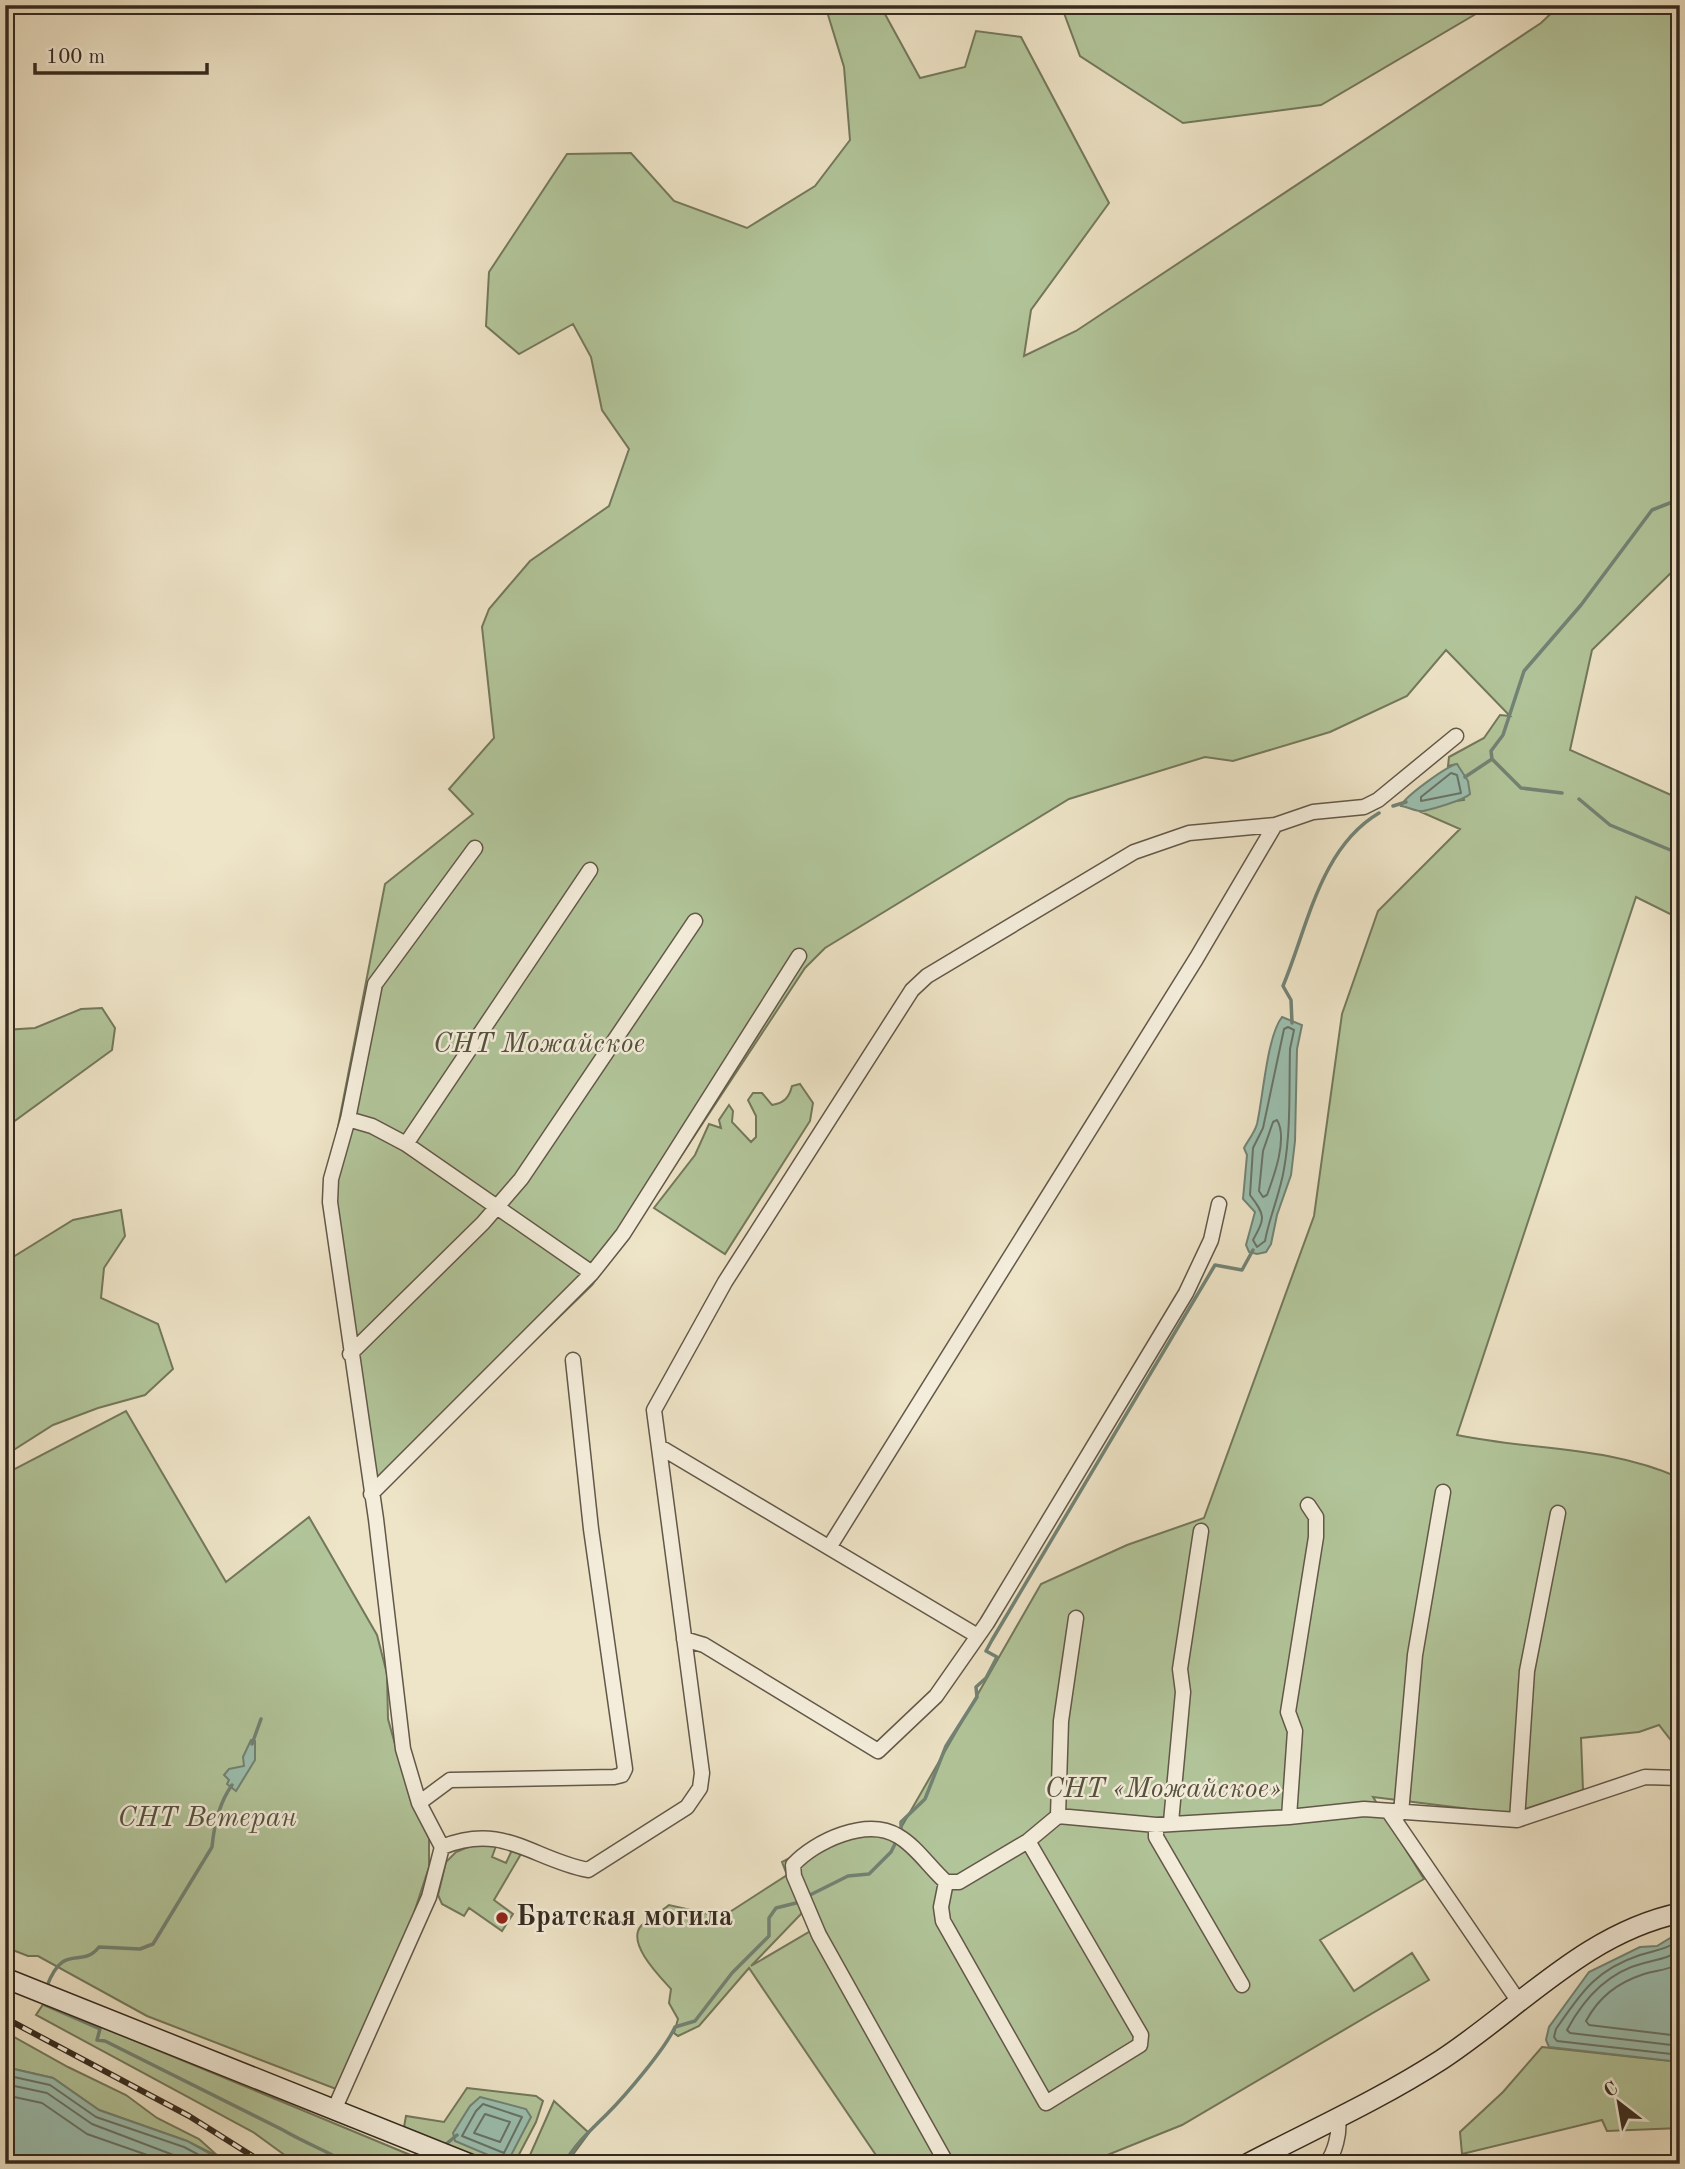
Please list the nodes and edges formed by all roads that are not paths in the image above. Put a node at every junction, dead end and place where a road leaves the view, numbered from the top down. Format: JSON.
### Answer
{"nodes":[{"id":1,"x":1456,"y":736,"type":"dead end"},
{"id":2,"x":1275,"y":825,"type":"junction"},
{"id":3,"x":475,"y":848,"type":"dead end"},
{"id":4,"x":590,"y":870,"type":"dead end"},
{"id":5,"x":695,"y":921,"type":"dead end"},
{"id":6,"x":799,"y":956,"type":"dead end"},
{"id":7,"x":348,"y":1119,"type":"junction"},
{"id":8,"x":406,"y":1144,"type":"junction"},
{"id":9,"x":1219,"y":1204,"type":"dead end"},
{"id":10,"x":497,"y":1209,"type":"junction"},
{"id":11,"x":592,"y":1273,"type":"junction"},
{"id":12,"x":351,"y":1354,"type":"junction"},
{"id":13,"x":573,"y":1360,"type":"dead end"},
{"id":14,"x":660,"y":1447,"type":"junction"},
{"id":15,"x":1443,"y":1492,"type":"dead end"},
{"id":16,"x":371,"y":1494,"type":"junction"},
{"id":17,"x":1308,"y":1505,"type":"dead end"},
{"id":18,"x":1558,"y":1513,"type":"dead end"},
{"id":19,"x":1201,"y":1531,"type":"dead end"},
{"id":20,"x":830,"y":1546,"type":"junction"},
{"id":21,"x":1076,"y":1618,"type":"dead end"},
{"id":22,"x":976,"y":1635,"type":"junction"},
{"id":23,"x":684,"y":1639,"type":"junction"},
{"id":24,"x":1680,"y":1778,"type":"edge"},
{"id":25,"x":419,"y":1803,"type":"junction"},
{"id":26,"x":1395,"y":1812,"type":"junction"},
{"id":27,"x":1058,"y":1816,"type":"junction"},
{"id":28,"x":1289,"y":1818,"type":"junction"},
{"id":29,"x":1517,"y":1820,"type":"junction"},
{"id":30,"x":1163,"y":1823,"type":"junction"},
{"id":31,"x":1028,"y":1841,"type":"junction"},
{"id":32,"x":442,"y":1847,"type":"junction"},
{"id":33,"x":946,"y":1882,"type":"junction"},
{"id":34,"x":1680,"y":1913,"type":"edge"},
{"id":35,"x":5,"y":1978,"type":"edge"},
{"id":36,"x":1242,"y":1985,"type":"dead end"},
{"id":37,"x":1519,"y":2002,"type":"junction"},
{"id":38,"x":334,"y":2110,"type":"junction"},
{"id":39,"x":1338,"y":2119,"type":"junction"},
{"id":40,"x":1257,"y":2162,"type":"edge"},
{"id":41,"x":470,"y":2164,"type":"edge"},
{"id":42,"x":947,"y":2164,"type":"edge"},
{"id":43,"x":1326,"y":2164,"type":"edge"}],
"edges":[{"from":1,"to":2,"type":"street"},
{"from":2,"to":14,"type":"street"},
{"from":2,"to":20,"type":"street"},
{"from":3,"to":7,"type":"street"},
{"from":4,"to":8,"type":"street"},
{"from":5,"to":10,"type":"street"},
{"from":6,"to":11,"type":"street"},
{"from":7,"to":8,"type":"street"},
{"from":7,"to":12,"type":"street"},
{"from":8,"to":10,"type":"street"},
{"from":9,"to":22,"type":"street"},
{"from":10,"to":11,"type":"street"},
{"from":10,"to":12,"type":"street"},
{"from":11,"to":16,"type":"street"},
{"from":12,"to":16,"type":"street"},
{"from":13,"to":25,"type":"street"},
{"from":14,"to":20,"type":"street"},
{"from":14,"to":23,"type":"street"},
{"from":15,"to":26,"type":"street"},
{"from":16,"to":25,"type":"street"},
{"from":17,"to":28,"type":"street"},
{"from":18,"to":29,"type":"street"},
{"from":19,"to":30,"type":"street"},
{"from":20,"to":22,"type":"street"},
{"from":21,"to":27,"type":"street"},
{"from":22,"to":23,"type":"street"},
{"from":23,"to":32,"type":"street"},
{"from":24,"to":29,"type":"street"},
{"from":25,"to":32,"type":"street"},
{"from":26,"to":28,"type":"street"},
{"from":26,"to":29,"type":"street"},
{"from":26,"to":37,"type":"street"},
{"from":27,"to":30,"type":"street"},
{"from":27,"to":31,"type":"street"},
{"from":28,"to":30,"type":"street"},
{"from":30,"to":36,"type":"street"},
{"from":31,"to":33,"type":"street"},
{"from":31,"to":33,"type":"street"},
{"from":32,"to":38,"type":"street"},
{"from":33,"to":42,"type":"street"},
{"from":34,"to":37,"type":"street"},
{"from":35,"to":38,"type":"street"},
{"from":37,"to":39,"type":"street"},
{"from":38,"to":41,"type":"street"},
{"from":39,"to":40,"type":"street"},
{"from":39,"to":43,"type":"street"}]}
